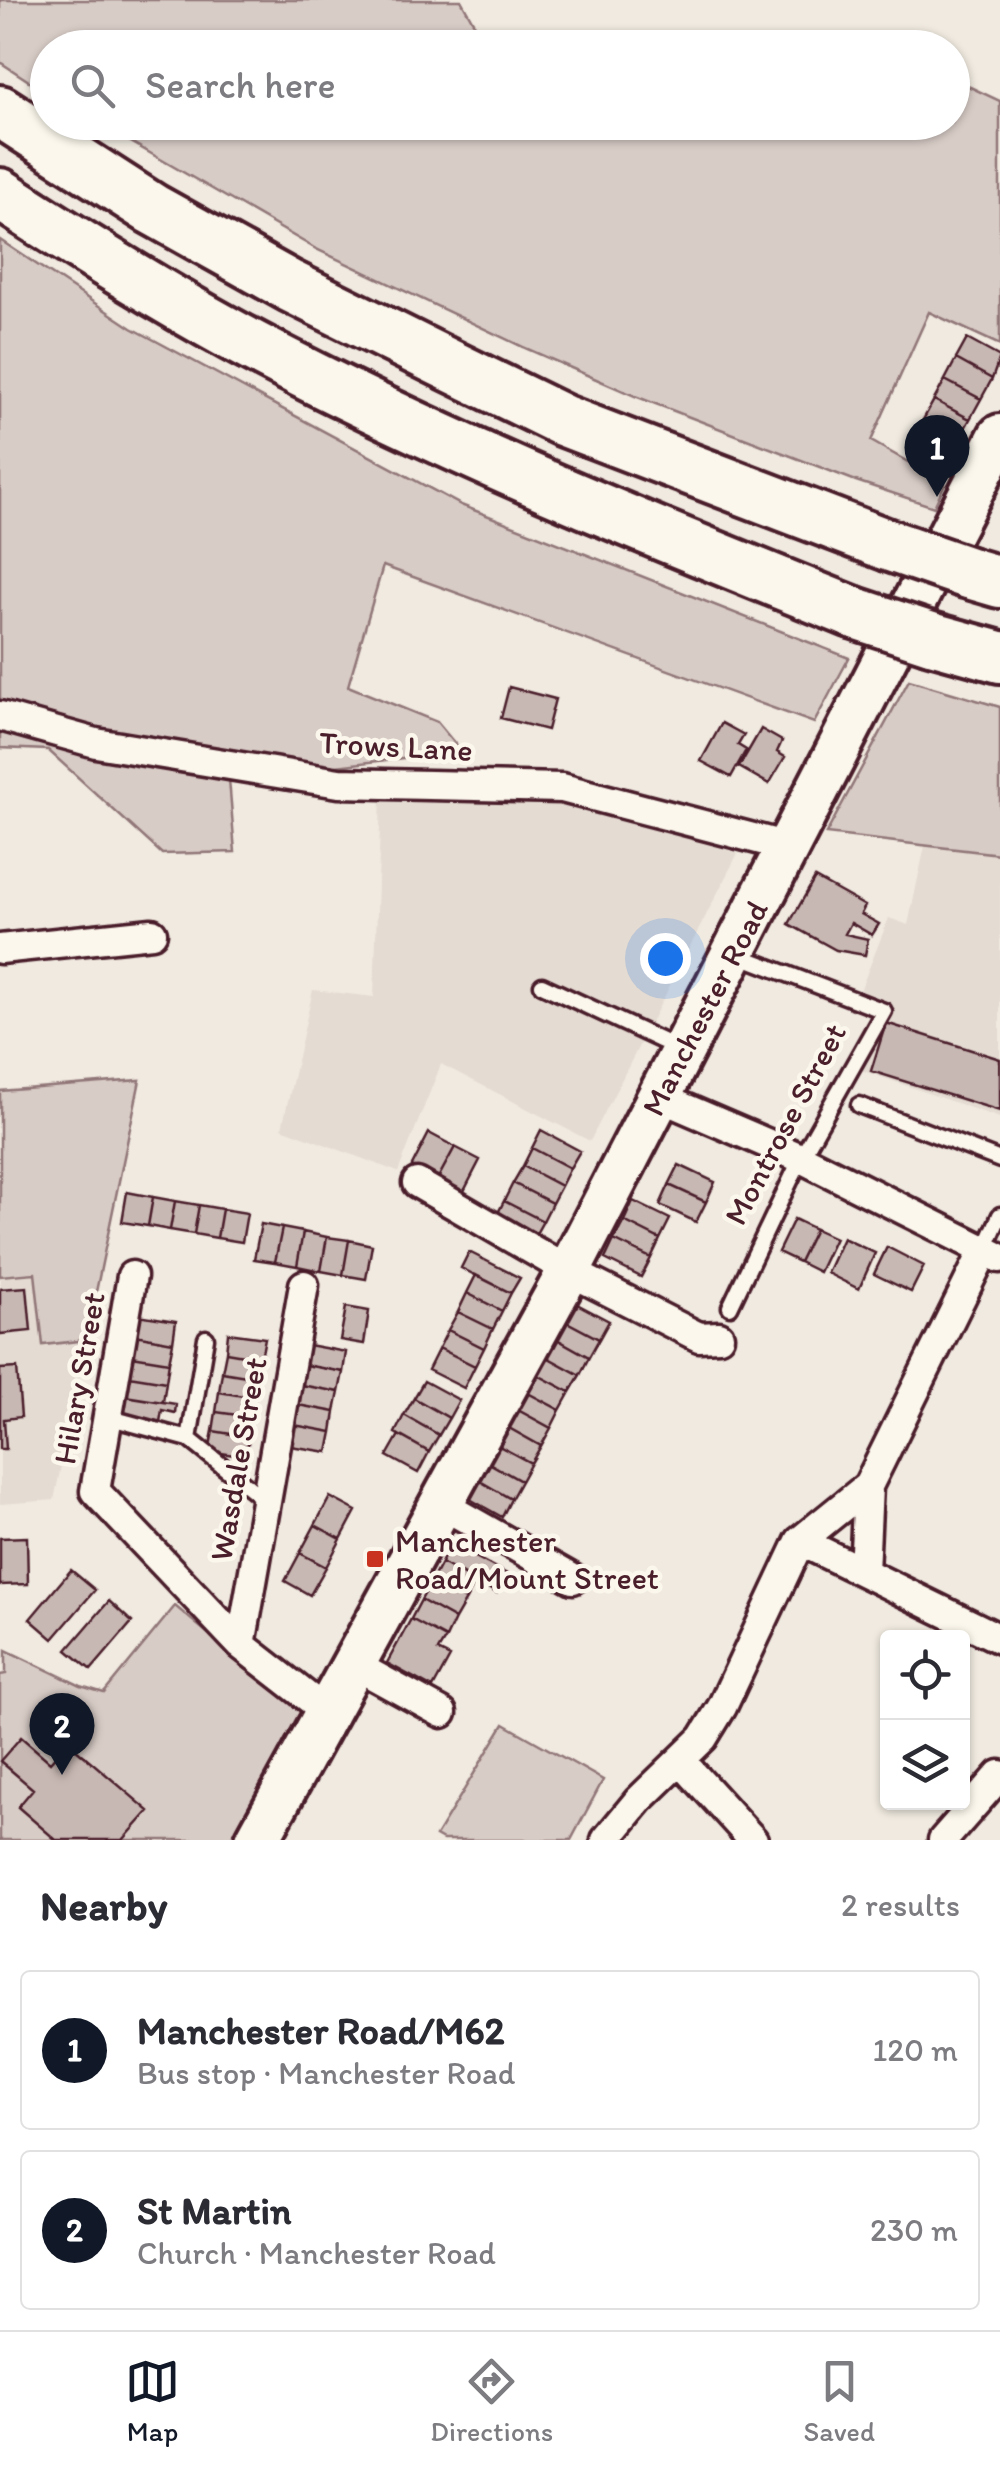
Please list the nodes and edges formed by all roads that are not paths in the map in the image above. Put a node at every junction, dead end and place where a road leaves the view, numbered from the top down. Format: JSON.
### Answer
{"nodes":[{"id":1,"x":0,"y":111,"type":"edge"},
{"id":2,"x":30,"y":130,"type":"edge"},
{"id":3,"x":45,"y":140,"type":"edge"},
{"id":4,"x":0,"y":194,"type":"edge"},
{"id":5,"x":1000,"y":436,"type":"edge"},
{"id":6,"x":984,"y":578,"type":"edge"},
{"id":7,"x":1000,"y":658,"type":"edge"},
{"id":8,"x":0,"y":716,"type":"edge"},
{"id":9,"x":788,"y":847,"type":"junction"},
{"id":10,"x":152,"y":933,"type":"dead end"},
{"id":11,"x":0,"y":949,"type":"edge"},
{"id":12,"x":733,"y":952,"type":"junction"},
{"id":13,"x":542,"y":985,"type":"dead end"},
{"id":14,"x":682,"y":1050,"type":"junction"},
{"id":15,"x":658,"y":1097,"type":"junction"},
{"id":16,"x":860,"y":1105,"type":"dead end"},
{"id":17,"x":801,"y":1158,"type":"junction"},
{"id":18,"x":1000,"y":1160,"type":"edge"},
{"id":19,"x":417,"y":1183,"type":"dead end"},
{"id":20,"x":1000,"y":1215,"type":"edge"},
{"id":21,"x":993,"y":1254,"type":"edge"},
{"id":22,"x":568,"y":1271,"type":"junction"},
{"id":23,"x":132,"y":1276,"type":"dead end"},
{"id":24,"x":304,"y":1284,"type":"dead end"},
{"id":25,"x":730,"y":1307,"type":"dead end"},
{"id":26,"x":719,"y":1336,"type":"dead end"},
{"id":27,"x":206,"y":1338,"type":"dead end"},
{"id":28,"x":108,"y":1417,"type":"junction"},
{"id":29,"x":189,"y":1438,"type":"junction"},
{"id":30,"x":868,"y":1486,"type":"junction"},
{"id":31,"x":266,"y":1502,"type":"junction"},
{"id":32,"x":441,"y":1504,"type":"junction"},
{"id":33,"x":800,"y":1541,"type":"junction"},
{"id":34,"x":864,"y":1572,"type":"junction"},
{"id":35,"x":573,"y":1579,"type":"dead end"},
{"id":36,"x":1000,"y":1639,"type":"edge"},
{"id":37,"x":240,"y":1646,"type":"junction"},
{"id":38,"x":353,"y":1664,"type":"junction"},
{"id":39,"x":327,"y":1712,"type":"junction"},
{"id":40,"x":442,"y":1713,"type":"dead end"},
{"id":41,"x":681,"y":1761,"type":"junction"},
{"id":42,"x":1000,"y":1775,"type":"edge"},
{"id":43,"x":257,"y":1840,"type":"edge"},
{"id":44,"x":606,"y":1840,"type":"edge"},
{"id":45,"x":753,"y":1840,"type":"edge"},
{"id":46,"x":942,"y":1840,"type":"edge"}],
"edges":[{"from":1,"to":2,"type":"highway","bridge":true},
{"from":3,"to":6,"type":"highway","bridge":true},
{"from":4,"to":7,"type":"highway","bridge":true},
{"from":5,"to":9,"type":"main road","name":"Manchester Road"},
{"from":8,"to":9,"type":"street","name":"Trows Lane"},
{"from":9,"to":12,"type":"main road","name":"Manchester Road"},
{"from":10,"to":11,"type":"street"},
{"from":12,"to":14,"type":"main road","name":"Manchester Road"},
{"from":12,"to":17,"type":"lane","name":"Montrose Street"},
{"from":13,"to":14,"type":"lane"},
{"from":14,"to":15,"type":"main road","name":"Manchester Road"},
{"from":15,"to":17,"type":"street"},
{"from":15,"to":22,"type":"main road","name":"Manchester Road"},
{"from":16,"to":18,"type":"lane"},
{"from":17,"to":21,"type":"street"},
{"from":17,"to":25,"type":"lane","name":"Montrose Street"},
{"from":19,"to":22,"type":"street"},
{"from":20,"to":21,"type":"lane"},
{"from":21,"to":30,"type":"street"},
{"from":22,"to":26,"type":"street"},
{"from":22,"to":32,"type":"main road","name":"Manchester Road"},
{"from":23,"to":28,"type":"street","name":"Hilary Street"},
{"from":24,"to":31,"type":"street","name":"Wasdale Street"},
{"from":27,"to":29,"type":"lane"},
{"from":28,"to":29,"type":"lane"},
{"from":28,"to":37,"type":"street","name":"Hilary Street"},
{"from":29,"to":31,"type":"lane"},
{"from":30,"to":33,"type":"street"},
{"from":30,"to":34,"type":"street"},
{"from":31,"to":37,"type":"street","name":"Wasdale Street"},
{"from":32,"to":35,"type":"street"},
{"from":32,"to":38,"type":"main road","name":"Manchester Road"},
{"from":33,"to":34,"type":"street"},
{"from":33,"to":41,"type":"street"},
{"from":34,"to":36,"type":"street"},
{"from":37,"to":39,"type":"street"},
{"from":38,"to":39,"type":"main road","name":"Manchester Road"},
{"from":38,"to":40,"type":"street"},
{"from":39,"to":43,"type":"main road","name":"Manchester Road"},
{"from":41,"to":44,"type":"street"},
{"from":41,"to":45,"type":"street"},
{"from":42,"to":46,"type":"street"}]}
